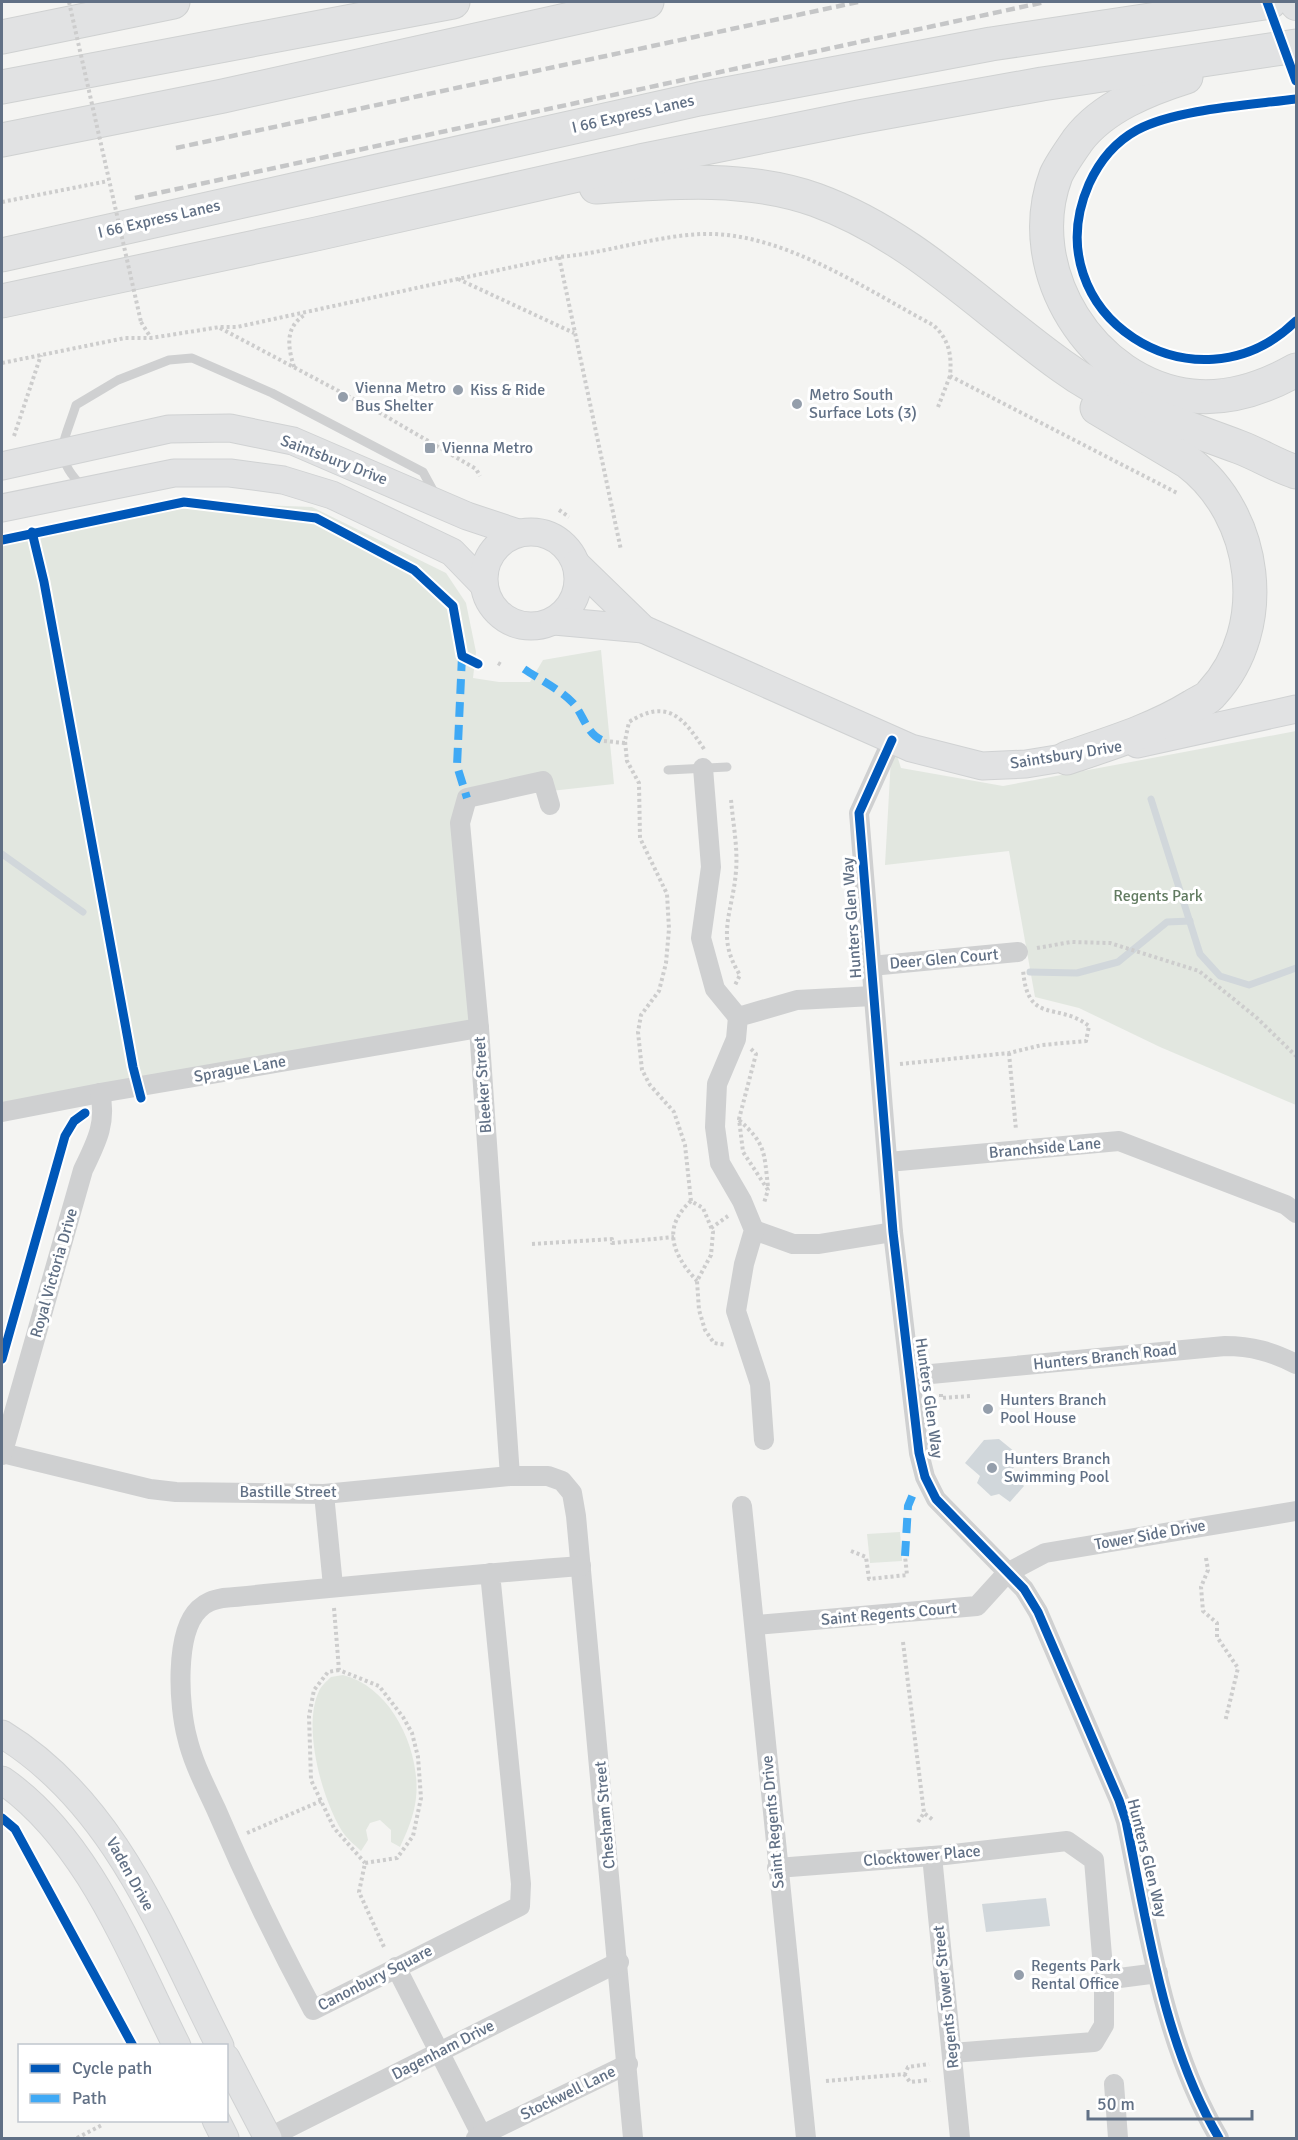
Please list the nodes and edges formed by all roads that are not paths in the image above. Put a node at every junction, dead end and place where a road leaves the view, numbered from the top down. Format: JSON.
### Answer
{"nodes":[{"id":1,"x":173,"y":2,"type":"edge"},
{"id":2,"x":453,"y":2,"type":"edge"},
{"id":3,"x":647,"y":2,"type":"edge"},
{"id":4,"x":1270,"y":2,"type":"edge"},
{"id":5,"x":2,"y":37,"type":"edge"},
{"id":6,"x":1287,"y":47,"type":"edge"},
{"id":7,"x":2,"y":87,"type":"edge"},
{"id":8,"x":2,"y":140,"type":"edge"},
{"id":9,"x":316,"y":234,"type":"junction"},
{"id":10,"x":2,"y":255,"type":"edge"},
{"id":11,"x":969,"y":292,"type":"junction"},
{"id":12,"x":2,"y":301,"type":"edge"},
{"id":13,"x":1296,"y":370,"type":"edge"},
{"id":14,"x":61,"y":452,"type":"junction"},
{"id":15,"x":1258,"y":454,"type":"junction"},
{"id":16,"x":1296,"y":460,"type":"edge"},
{"id":17,"x":2,"y":466,"type":"edge"},
{"id":18,"x":1296,"y":472,"type":"edge"},
{"id":19,"x":87,"y":491,"type":"junction"},
{"id":20,"x":440,"y":504,"type":"junction"},
{"id":21,"x":2,"y":508,"type":"edge"},
{"id":22,"x":518,"y":533,"type":"junction"},
{"id":23,"x":576,"y":564,"type":"junction"},
{"id":24,"x":483,"y":585,"type":"junction"},
{"id":25,"x":554,"y":621,"type":"junction"},
{"id":26,"x":644,"y":628,"type":"junction"},
{"id":27,"x":1296,"y":708,"type":"edge"},
{"id":28,"x":892,"y":740,"type":"junction"},
{"id":29,"x":1067,"y":758,"type":"junction"},
{"id":30,"x":727,"y":767,"type":"dead end"},
{"id":31,"x":703,"y":768,"type":"junction"},
{"id":32,"x":668,"y":770,"type":"dead end"},
{"id":33,"x":550,"y":805,"type":"dead end"},
{"id":34,"x":1022,"y":951,"type":"road end"},
{"id":35,"x":870,"y":966,"type":"junction"},
{"id":36,"x":873,"y":996,"type":"junction"},
{"id":37,"x":738,"y":1017,"type":"junction"},
{"id":38,"x":479,"y":1028,"type":"junction"},
{"id":39,"x":100,"y":1093,"type":"junction"},
{"id":40,"x":2,"y":1112,"type":"edge"},
{"id":41,"x":888,"y":1162,"type":"junction"},
{"id":42,"x":1296,"y":1213,"type":"edge"},
{"id":43,"x":754,"y":1230,"type":"junction"},
{"id":44,"x":893,"y":1233,"type":"junction"},
{"id":45,"x":1296,"y":1364,"type":"edge"},
{"id":46,"x":910,"y":1376,"type":"junction"},
{"id":47,"x":764,"y":1440,"type":"dead end"},
{"id":48,"x":2,"y":1453,"type":"edge"},
{"id":49,"x":510,"y":1476,"type":"junction"},
{"id":50,"x":572,"y":1493,"type":"joint"},
{"id":51,"x":324,"y":1494,"type":"junction"},
{"id":52,"x":742,"y":1506,"type":"dead end"},
{"id":53,"x":1296,"y":1510,"type":"edge"},
{"id":54,"x":580,"y":1566,"type":"junction"},
{"id":55,"x":490,"y":1572,"type":"junction"},
{"id":56,"x":1007,"y":1573,"type":"junction"},
{"id":57,"x":333,"y":1586,"type":"junction"},
{"id":58,"x":756,"y":1624,"type":"junction"},
{"id":59,"x":2,"y":1734,"type":"edge"},
{"id":60,"x":2,"y":1780,"type":"edge"},
{"id":61,"x":932,"y":1856,"type":"junction"},
{"id":62,"x":777,"y":1868,"type":"junction"},
{"id":63,"x":619,"y":1962,"type":"junction"},
{"id":64,"x":396,"y":1967,"type":"junction"},
{"id":65,"x":1158,"y":1973,"type":"junction"},
{"id":66,"x":1104,"y":1980,"type":"junction"},
{"id":67,"x":176,"y":2044,"type":"edge"},
{"id":68,"x":219,"y":2044,"type":"edge"},
{"id":69,"x":438,"y":2052,"type":"junction"},
{"id":70,"x":952,"y":2053,"type":"junction"},
{"id":71,"x":228,"y":2062,"type":"edge"},
{"id":72,"x":628,"y":2064,"type":"junction"},
{"id":73,"x":1114,"y":2084,"type":"dead end"},
{"id":74,"x":216,"y":2122,"type":"edge"},
{"id":75,"x":480,"y":2138,"type":"edge"},
{"id":76,"x":225,"y":2139,"type":"edge"},
{"id":77,"x":268,"y":2139,"type":"edge"},
{"id":78,"x":633,"y":2139,"type":"edge"},
{"id":79,"x":806,"y":2139,"type":"edge"},
{"id":80,"x":960,"y":2139,"type":"edge"},
{"id":81,"x":1118,"y":2139,"type":"edge"},
{"id":82,"x":1220,"y":2139,"type":"edge"}],
"edges":[{"from":1,"to":5,"type":"highway"},
{"from":2,"to":7,"type":"highway"},
{"from":3,"to":8,"type":"highway"},
{"from":4,"to":10,"type":"highway","name":"I 66 Express Lanes"},
{"from":6,"to":9,"type":"highway"},
{"from":6,"to":13,"type":"highway"},
{"from":9,"to":11,"type":"highway"},
{"from":9,"to":12,"type":"highway"},
{"from":11,"to":15,"type":"highway"},
{"from":11,"to":29,"type":"highway"},
{"from":14,"to":17,"type":"street","name":"Saintsbury Drive"},
{"from":14,"to":19,"type":"lane"},
{"from":14,"to":20,"type":"street","name":"Saintsbury Drive"},
{"from":14,"to":20,"type":"lane"},
{"from":15,"to":16,"type":"highway"},
{"from":15,"to":18,"type":"highway"},
{"from":19,"to":21,"type":"street","name":"Saintsbury Drive"},
{"from":19,"to":24,"type":"street","name":"Saintsbury Drive"},
{"from":20,"to":22,"type":"street","name":"Saintsbury Drive"},
{"from":22,"to":23,"type":"street"},
{"from":22,"to":24,"type":"street"},
{"from":23,"to":25,"type":"street"},
{"from":23,"to":26,"type":"street","name":"Saintsbury Drive"},
{"from":24,"to":25,"type":"street"},
{"from":25,"to":26,"type":"street","name":"Saintsbury Drive"},
{"from":26,"to":28,"type":"street","name":"Saintsbury Drive"},
{"from":27,"to":29,"type":"street","name":"Saintsbury Drive"},
{"from":28,"to":29,"type":"street","name":"Saintsbury Drive"},
{"from":28,"to":35,"type":"street","name":"Hunters Glen Way"},
{"from":30,"to":31,"type":"lane"},
{"from":31,"to":32,"type":"lane"},
{"from":31,"to":37,"type":"street"},
{"from":33,"to":38,"type":"street","name":"Bleeker Street"},
{"from":34,"to":35,"type":"street","name":"Deer Glen Court"},
{"from":35,"to":36,"type":"street","name":"Hunters Glen Way"},
{"from":36,"to":37,"type":"street"},
{"from":36,"to":41,"type":"street","name":"Hunters Glen Way"},
{"from":37,"to":43,"type":"street"},
{"from":38,"to":39,"type":"street","name":"Sprague Lane"},
{"from":38,"to":49,"type":"street","name":"Bleeker Street"},
{"from":39,"to":40,"type":"street","name":"Sprague Lane"},
{"from":39,"to":48,"type":"street","name":"Royal Victoria Drive"},
{"from":41,"to":42,"type":"street","name":"Branchside Lane"},
{"from":41,"to":44,"type":"street","name":"Hunters Glen Way"},
{"from":43,"to":44,"type":"street"},
{"from":43,"to":47,"type":"street"},
{"from":44,"to":46,"type":"street","name":"Hunters Glen Way"},
{"from":45,"to":46,"type":"street","name":"Hunters Branch Road"},
{"from":46,"to":56,"type":"street","name":"Hunters Glen Way"},
{"from":48,"to":51,"type":"street","name":"Bastille Street"},
{"from":49,"to":50,"type":"street","name":"Bastille Street"},
{"from":49,"to":51,"type":"street","name":"Bastille Street"},
{"from":50,"to":54,"type":"street","name":"Chesham Street"},
{"from":51,"to":57,"type":"street"},
{"from":52,"to":58,"type":"street","name":"Saint Regents Drive"},
{"from":53,"to":56,"type":"street","name":"Tower Side Drive"},
{"from":54,"to":55,"type":"street","name":"Canonbury Square"},
{"from":54,"to":63,"type":"street","name":"Chesham Street"},
{"from":55,"to":57,"type":"street","name":"Canonbury Square"},
{"from":55,"to":64,"type":"street","name":"Canonbury Square"},
{"from":56,"to":58,"type":"street","name":"Saint Regents Court"},
{"from":56,"to":65,"type":"street","name":"Hunters Glen Way"},
{"from":57,"to":64,"type":"street","name":"Canonbury Square"},
{"from":58,"to":62,"type":"street","name":"Saint Regents Drive"},
{"from":59,"to":68,"type":"street","name":"Vaden Drive"},
{"from":60,"to":67,"type":"street"},
{"from":61,"to":62,"type":"street","name":"Clocktower Place"},
{"from":61,"to":66,"type":"street","name":"Clocktower Place"},
{"from":61,"to":70,"type":"street","name":"Regents Tower Street"},
{"from":62,"to":79,"type":"street","name":"Saint Regents Drive"},
{"from":63,"to":69,"type":"street","name":"Dagenham Drive"},
{"from":63,"to":72,"type":"street","name":"Chesham Street"},
{"from":64,"to":69,"type":"street"},
{"from":65,"to":66,"type":"street"},
{"from":65,"to":82,"type":"street","name":"Hunters Glen Way"},
{"from":66,"to":70,"type":"street"},
{"from":69,"to":75,"type":"street"},
{"from":69,"to":77,"type":"street","name":"Dagenham Drive"},
{"from":70,"to":80,"type":"street","name":"Regents Tower Street"},
{"from":71,"to":77,"type":"street"},
{"from":72,"to":75,"type":"street","name":"Stockwell Lane"},
{"from":72,"to":78,"type":"street","name":"Chesham Street"},
{"from":73,"to":81,"type":"street"},
{"from":74,"to":76,"type":"street"}]}
